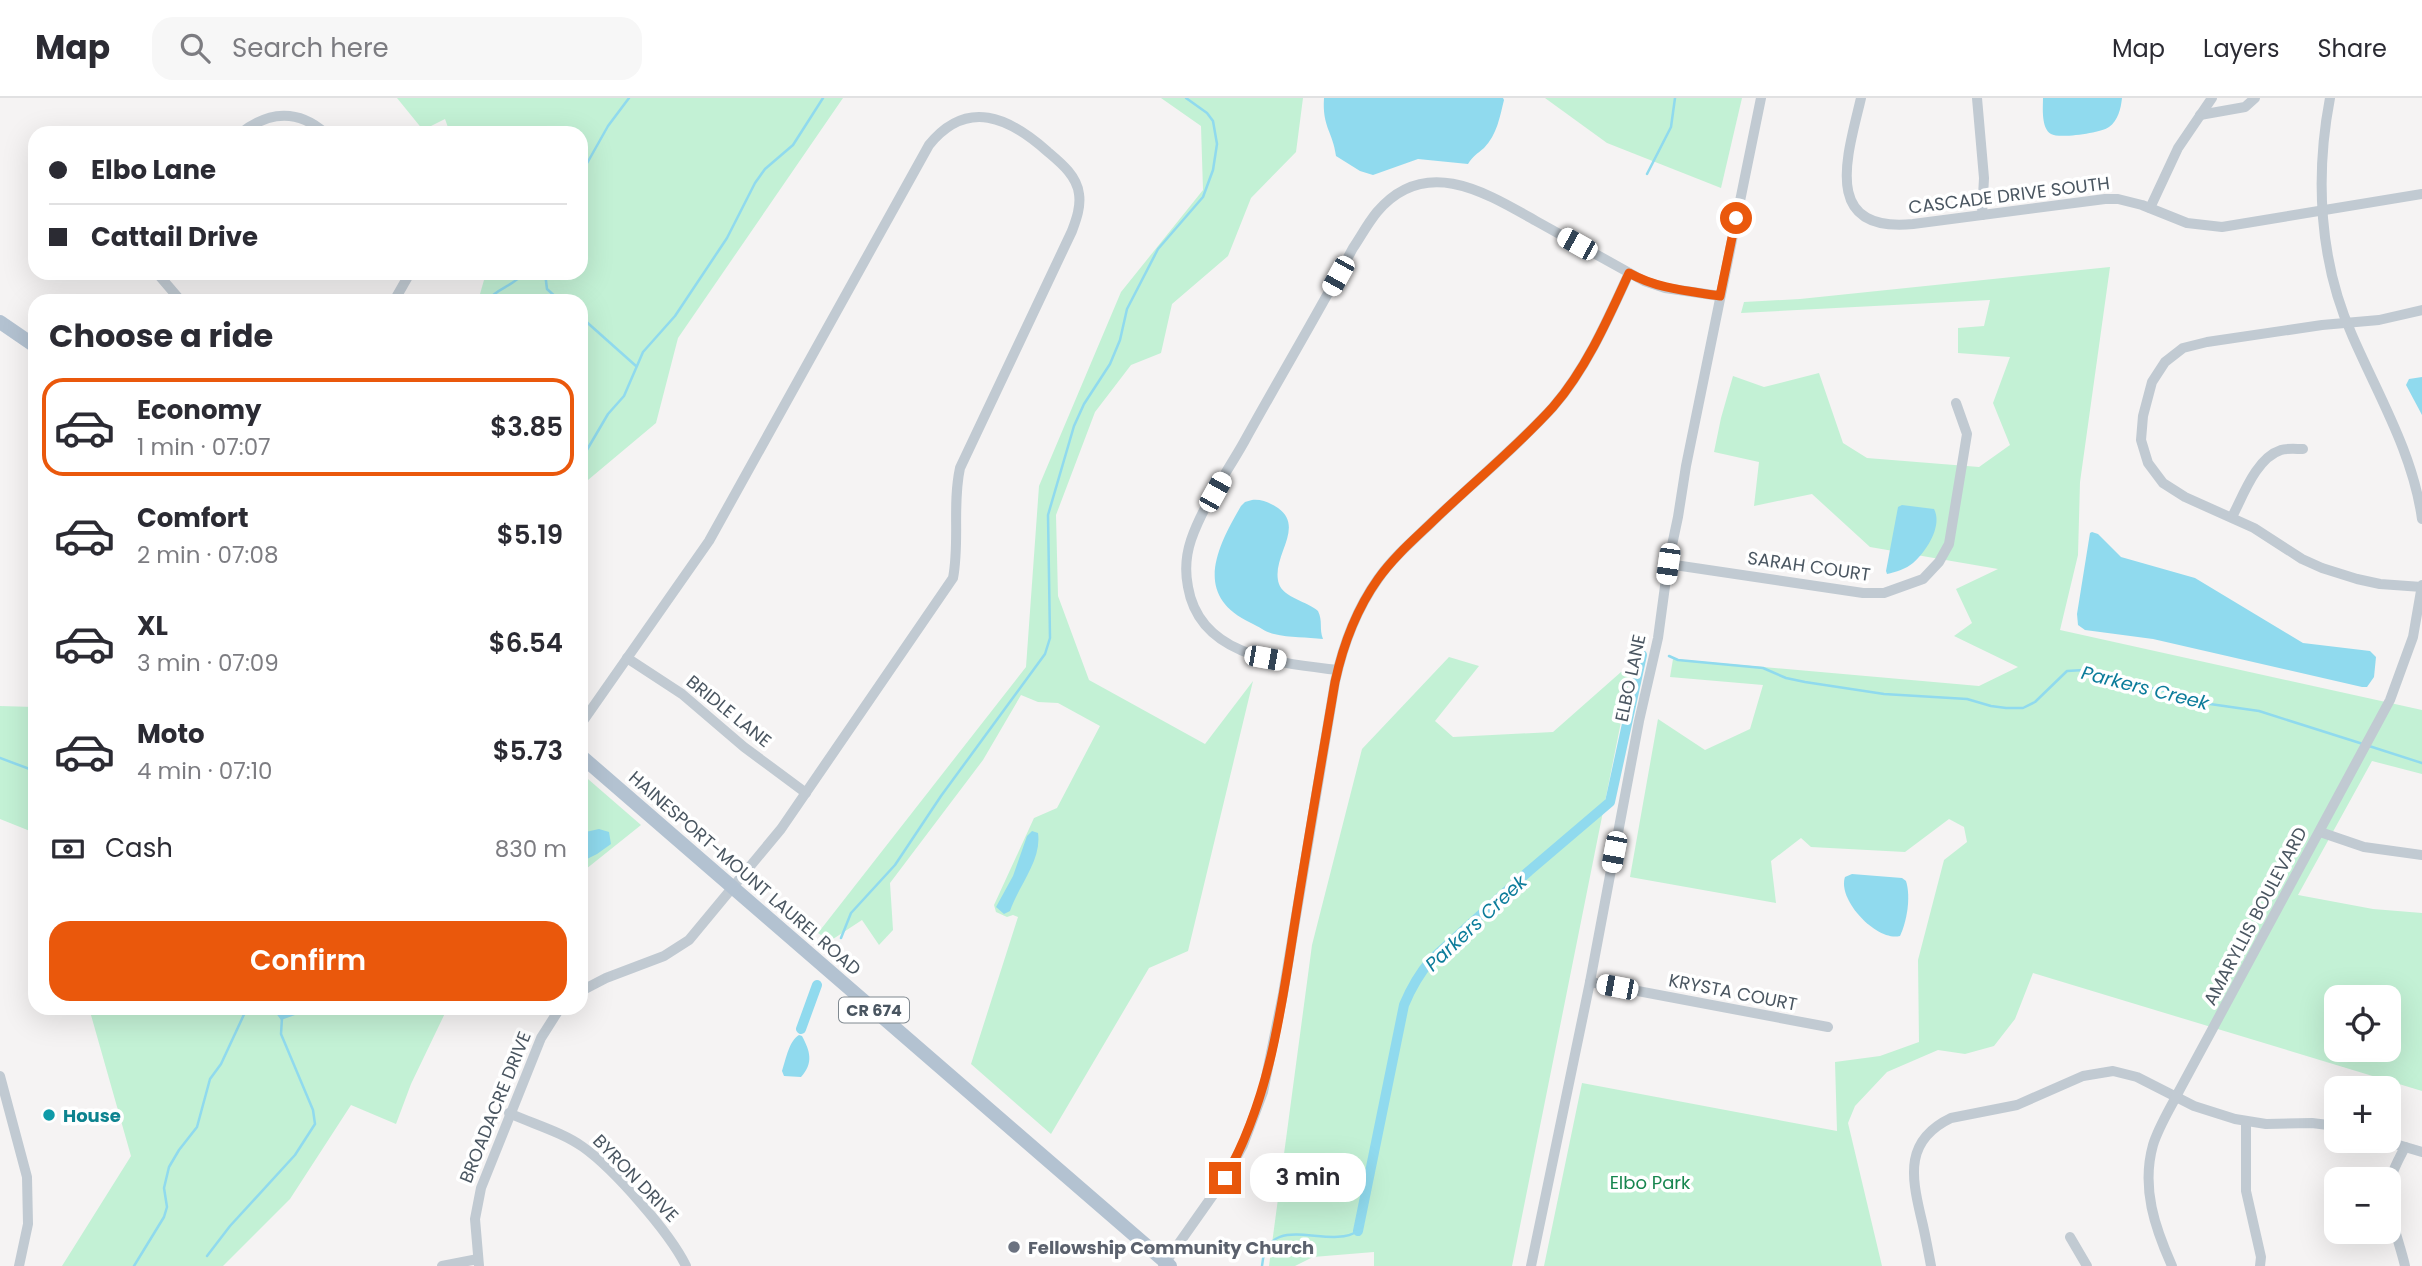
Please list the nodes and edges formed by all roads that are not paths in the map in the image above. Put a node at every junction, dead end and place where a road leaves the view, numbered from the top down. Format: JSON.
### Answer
{"nodes":[{"id":1,"x":1761,"y":98,"type":"edge"},
{"id":2,"x":1861,"y":98,"type":"edge"},
{"id":3,"x":1977,"y":98,"type":"edge"},
{"id":4,"x":2212,"y":98,"type":"edge"},
{"id":5,"x":2255,"y":98,"type":"edge"},
{"id":6,"x":2329,"y":98,"type":"edge"},
{"id":7,"x":2200,"y":115,"type":"junction"},
{"id":8,"x":251,"y":126,"type":"edge"},
{"id":9,"x":314,"y":126,"type":"edge"},
{"id":10,"x":2422,"y":194,"type":"edge"},
{"id":11,"x":2150,"y":208,"type":"junction"},
{"id":12,"x":2322,"y":212,"type":"junction"},
{"id":13,"x":1982,"y":215,"type":"junction"},
{"id":14,"x":1629,"y":273,"type":"junction"},
{"id":15,"x":164,"y":280,"type":"edge"},
{"id":16,"x":175,"y":294,"type":"edge"},
{"id":17,"x":1720,"y":296,"type":"junction"},
{"id":18,"x":2422,"y":310,"type":"edge"},
{"id":19,"x":0,"y":322,"type":"edge"},
{"id":20,"x":2347,"y":322,"type":"junction"},
{"id":21,"x":28,"y":341,"type":"edge"},
{"id":22,"x":1956,"y":403,"type":"dead end"},
{"id":23,"x":2303,"y":449,"type":"dead end"},
{"id":24,"x":2232,"y":517,"type":"junction"},
{"id":25,"x":2422,"y":519,"type":"edge"},
{"id":26,"x":1668,"y":564,"type":"junction"},
{"id":27,"x":2422,"y":586,"type":"edge"},
{"id":28,"x":627,"y":658,"type":"junction"},
{"id":29,"x":1338,"y":670,"type":"junction"},
{"id":30,"x":588,"y":714,"type":"edge"},
{"id":31,"x":588,"y":762,"type":"edge"},
{"id":32,"x":806,"y":793,"type":"junction"},
{"id":33,"x":2320,"y":832,"type":"junction"},
{"id":34,"x":2422,"y":855,"type":"edge"},
{"id":35,"x":733,"y":888,"type":"junction"},
{"id":36,"x":1590,"y":982,"type":"junction"},
{"id":37,"x":588,"y":987,"type":"edge"},
{"id":38,"x":556,"y":1015,"type":"edge"},
{"id":39,"x":1828,"y":1027,"type":"dead end"},
{"id":40,"x":0,"y":1076,"type":"edge"},
{"id":41,"x":2176,"y":1097,"type":"junction"},
{"id":42,"x":509,"y":1113,"type":"junction"},
{"id":43,"x":5,"y":1117,"type":"edge"},
{"id":44,"x":2246,"y":1122,"type":"junction"},
{"id":45,"x":2324,"y":1124,"type":"edge"},
{"id":46,"x":2401,"y":1146,"type":"edge"},
{"id":47,"x":2405,"y":1147,"type":"junction"},
{"id":48,"x":2422,"y":1152,"type":"edge"},
{"id":49,"x":2070,"y":1237,"type":"dead end"},
{"id":50,"x":478,"y":1262,"type":"edge"},
{"id":51,"x":1166,"y":1264,"type":"edge"},
{"id":52,"x":19,"y":1266,"type":"edge"},
{"id":53,"x":442,"y":1266,"type":"edge"},
{"id":54,"x":686,"y":1266,"type":"edge"},
{"id":55,"x":1531,"y":1266,"type":"edge"},
{"id":56,"x":1931,"y":1266,"type":"edge"},
{"id":57,"x":2087,"y":1266,"type":"edge"},
{"id":58,"x":2172,"y":1266,"type":"edge"},
{"id":59,"x":2260,"y":1266,"type":"edge"},
{"id":60,"x":2405,"y":1266,"type":"edge"}],
"edges":[{"from":1,"to":17,"type":"street","name":"ELBO LANE"},
{"from":2,"to":13,"type":"street","name":"CASCADE DRIVE SOUTH"},
{"from":3,"to":13,"type":"street"},
{"from":4,"to":7,"type":"street"},
{"from":5,"to":7,"type":"street"},
{"from":6,"to":12,"type":"street"},
{"from":7,"to":11,"type":"street"},
{"from":8,"to":9,"type":"street"},
{"from":10,"to":12,"type":"street","name":"CASCADE DRIVE SOUTH"},
{"from":11,"to":12,"type":"street","name":"CASCADE DRIVE SOUTH"},
{"from":11,"to":13,"type":"street","name":"CASCADE DRIVE SOUTH"},
{"from":12,"to":20,"type":"street"},
{"from":14,"to":17,"type":"street"},
{"from":14,"to":29,"type":"street"},
{"from":14,"to":29,"type":"street"},
{"from":15,"to":16,"type":"street"},
{"from":17,"to":26,"type":"street","name":"ELBO LANE"},
{"from":18,"to":20,"type":"street"},
{"from":19,"to":21,"type":"main road"},
{"from":20,"to":24,"type":"street"},
{"from":20,"to":25,"type":"street"},
{"from":22,"to":26,"type":"street","name":"SARAH COURT"},
{"from":23,"to":24,"type":"street"},
{"from":24,"to":27,"type":"street"},
{"from":26,"to":36,"type":"street","name":"ELBO LANE"},
{"from":27,"to":33,"type":"street","name":"AMARYLLIS BOULEVARD"},
{"from":28,"to":30,"type":"street"},
{"from":28,"to":32,"type":"street","name":"BRIDLE LANE"},
{"from":28,"to":32,"type":"street"},
{"from":29,"to":51,"type":"street"},
{"from":31,"to":35,"type":"main road","name":"HAINESPORT-MOUNT LAUREL ROAD","number":"CR 674"},
{"from":32,"to":35,"type":"street"},
{"from":33,"to":34,"type":"street"},
{"from":33,"to":41,"type":"street","name":"AMARYLLIS BOULEVARD"},
{"from":35,"to":37,"type":"street"},
{"from":35,"to":51,"type":"main road","name":"HAINESPORT-MOUNT LAUREL ROAD","number":"CR 674"},
{"from":36,"to":39,"type":"street","name":"KRYSTA COURT"},
{"from":36,"to":55,"type":"street","name":"ELBO LANE"},
{"from":38,"to":42,"type":"street","name":"BROADACRE DRIVE"},
{"from":40,"to":43,"type":"street"},
{"from":41,"to":44,"type":"street"},
{"from":41,"to":56,"type":"street"},
{"from":41,"to":58,"type":"street","name":"AMARYLLIS BOULEVARD"},
{"from":42,"to":50,"type":"street","name":"BROADACRE DRIVE"},
{"from":42,"to":54,"type":"street","name":"BYRON DRIVE"},
{"from":43,"to":52,"type":"street"},
{"from":44,"to":45,"type":"street"},
{"from":44,"to":59,"type":"street"},
{"from":46,"to":47,"type":"street"},
{"from":47,"to":48,"type":"street"},
{"from":47,"to":60,"type":"street"},
{"from":49,"to":57,"type":"street"},
{"from":50,"to":53,"type":"street"}]}
